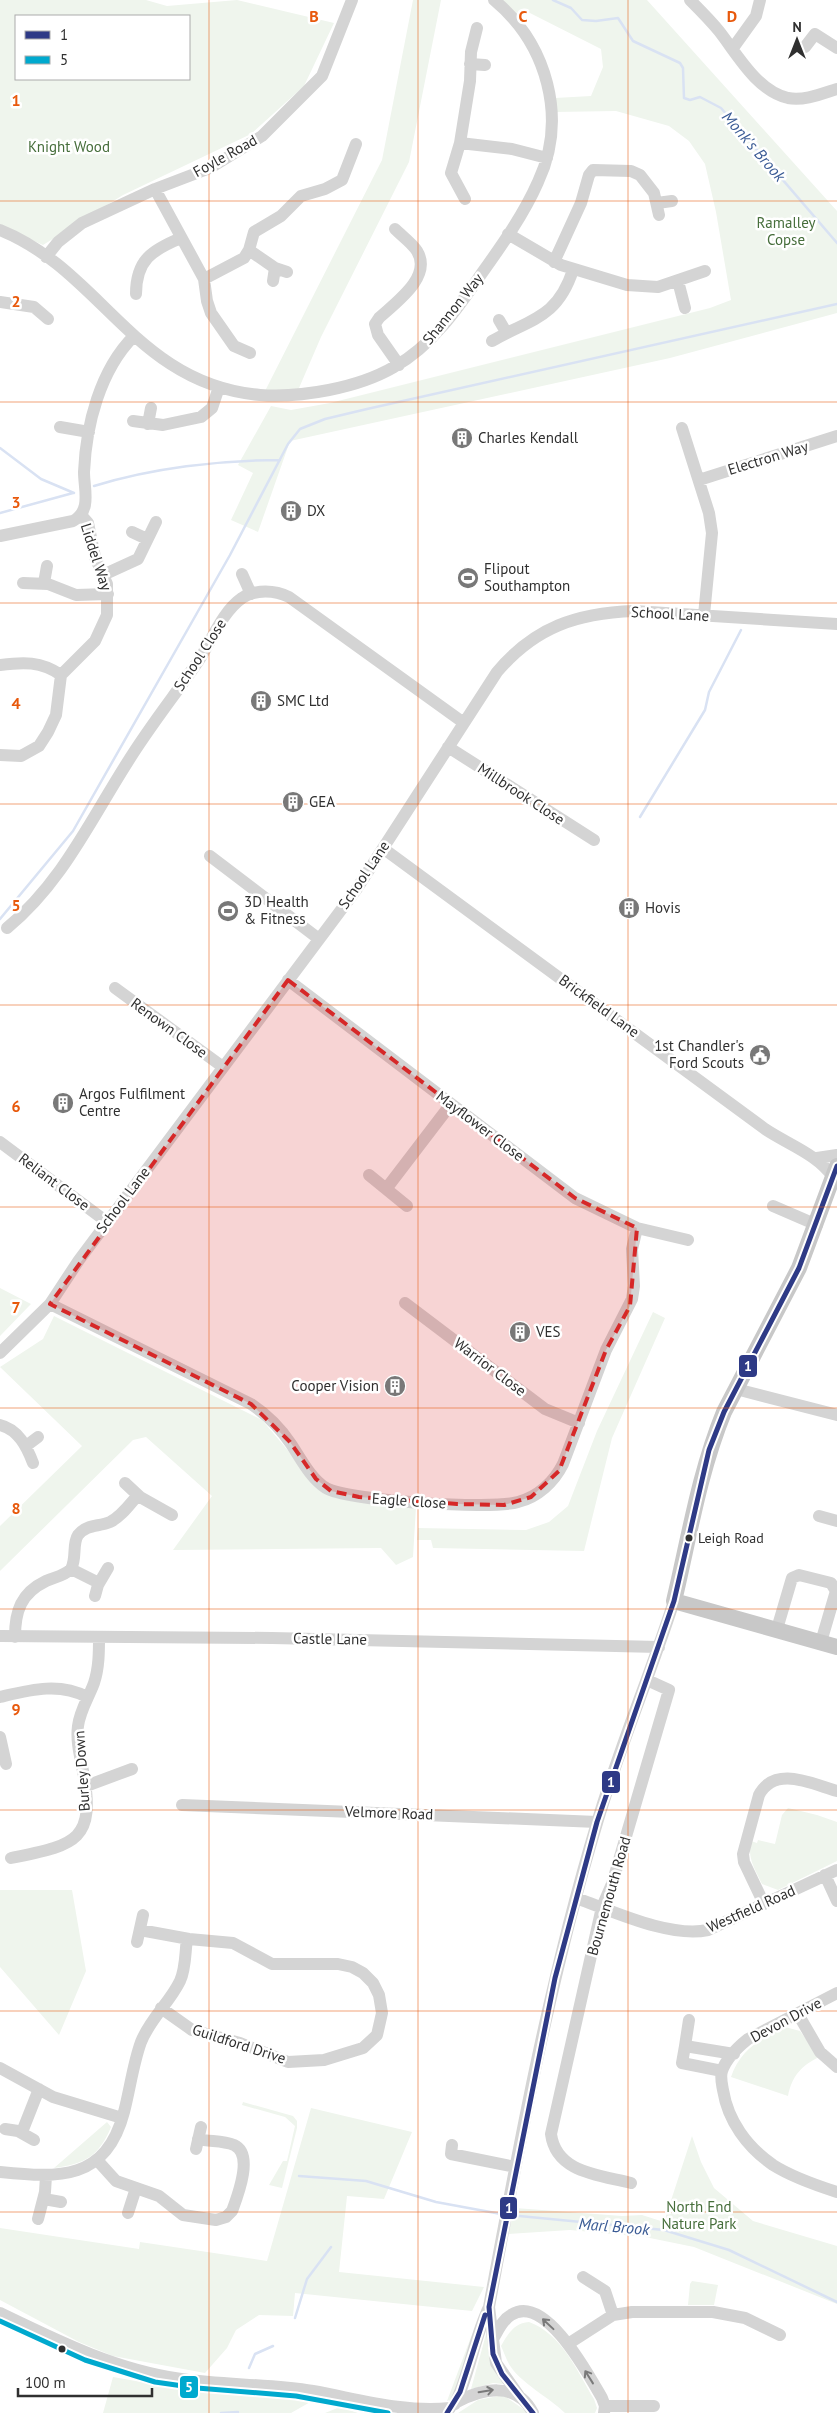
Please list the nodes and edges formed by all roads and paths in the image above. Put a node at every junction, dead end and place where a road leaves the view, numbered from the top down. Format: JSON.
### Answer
{"nodes":[{"id":1,"x":352,"y":0,"type":"edge"},
{"id":2,"x":494,"y":0,"type":"edge"},
{"id":3,"x":690,"y":0,"type":"edge"},
{"id":4,"x":760,"y":0,"type":"edge"},
{"id":5,"x":477,"y":28,"type":"dead end"},
{"id":6,"x":805,"y":47,"type":"dead end"},
{"id":7,"x":733,"y":48,"type":"junction"},
{"id":8,"x":837,"y":48,"type":"edge"},
{"id":9,"x":470,"y":64,"type":"junction"},
{"id":10,"x":485,"y":65,"type":"dead end"},
{"id":11,"x":837,"y":90,"type":"edge"},
{"id":12,"x":460,"y":143,"type":"junction"},
{"id":13,"x":356,"y":144,"type":"dead end"},
{"id":14,"x":547,"y":158,"type":"junction"},
{"id":15,"x":155,"y":189,"type":"junction"},
{"id":16,"x":465,"y":199,"type":"dead end"},
{"id":17,"x":672,"y":201,"type":"dead end"},
{"id":18,"x":395,"y":229,"type":"dead end"},
{"id":19,"x":0,"y":230,"type":"edge"},
{"id":20,"x":508,"y":234,"type":"junction"},
{"id":21,"x":181,"y":238,"type":"junction"},
{"id":22,"x":249,"y":250,"type":"junction"},
{"id":23,"x":46,"y":257,"type":"junction"},
{"id":24,"x":554,"y":262,"type":"junction"},
{"id":25,"x":275,"y":268,"type":"junction"},
{"id":26,"x":573,"y":270,"type":"junction"},
{"id":27,"x":705,"y":271,"type":"dead end"},
{"id":28,"x":287,"y":272,"type":"dead end"},
{"id":29,"x":204,"y":278,"type":"junction"},
{"id":30,"x":273,"y":281,"type":"dead end"},
{"id":31,"x":678,"y":281,"type":"junction"},
{"id":32,"x":136,"y":294,"type":"dead end"},
{"id":33,"x":0,"y":302,"type":"edge"},
{"id":34,"x":685,"y":308,"type":"dead end"},
{"id":35,"x":48,"y":319,"type":"dead end"},
{"id":36,"x":499,"y":320,"type":"dead end"},
{"id":37,"x":506,"y":332,"type":"junction"},
{"id":38,"x":134,"y":336,"type":"junction"},
{"id":39,"x":492,"y":341,"type":"dead end"},
{"id":40,"x":250,"y":353,"type":"dead end"},
{"id":41,"x":399,"y":364,"type":"junction"},
{"id":42,"x":219,"y":387,"type":"junction"},
{"id":43,"x":151,"y":408,"type":"dead end"},
{"id":44,"x":133,"y":420,"type":"dead end"},
{"id":45,"x":148,"y":424,"type":"junction"},
{"id":46,"x":60,"y":427,"type":"dead end"},
{"id":47,"x":682,"y":428,"type":"dead end"},
{"id":48,"x":89,"y":432,"type":"junction"},
{"id":49,"x":837,"y":436,"type":"edge"},
{"id":50,"x":699,"y":480,"type":"junction"},
{"id":51,"x":81,"y":515,"type":"junction"},
{"id":52,"x":156,"y":522,"type":"dead end"},
{"id":53,"x":132,"y":532,"type":"dead end"},
{"id":54,"x":0,"y":536,"type":"edge"},
{"id":55,"x":147,"y":539,"type":"junction"},
{"id":56,"x":47,"y":566,"type":"dead end"},
{"id":57,"x":242,"y":574,"type":"dead end"},
{"id":58,"x":103,"y":575,"type":"junction"},
{"id":59,"x":23,"y":583,"type":"dead end"},
{"id":60,"x":44,"y":583,"type":"junction"},
{"id":61,"x":108,"y":594,"type":"junction"},
{"id":62,"x":251,"y":594,"type":"junction"},
{"id":63,"x":704,"y":615,"type":"junction"},
{"id":64,"x":837,"y":624,"type":"edge"},
{"id":65,"x":0,"y":665,"type":"edge"},
{"id":66,"x":62,"y":674,"type":"junction"},
{"id":67,"x":464,"y":723,"type":"junction"},
{"id":68,"x":448,"y":747,"type":"junction"},
{"id":69,"x":0,"y":755,"type":"edge"},
{"id":70,"x":594,"y":840,"type":"dead end"},
{"id":71,"x":384,"y":848,"type":"junction"},
{"id":72,"x":210,"y":856,"type":"dead end"},
{"id":73,"x":7,"y":928,"type":"dead end"},
{"id":74,"x":319,"y":939,"type":"junction"},
{"id":75,"x":288,"y":980,"type":"junction"},
{"id":76,"x":115,"y":988,"type":"dead end"},
{"id":77,"x":223,"y":1067,"type":"junction"},
{"id":78,"x":451,"y":1104,"type":"junction"},
{"id":79,"x":0,"y":1142,"type":"edge"},
{"id":80,"x":837,"y":1155,"type":"edge"},
{"id":81,"x":817,"y":1158,"type":"junction"},
{"id":82,"x":369,"y":1175,"type":"dead end"},
{"id":83,"x":834,"y":1183,"type":"edge"},
{"id":84,"x":386,"y":1189,"type":"junction"},
{"id":85,"x":407,"y":1206,"type":"dead end"},
{"id":86,"x":773,"y":1206,"type":"dead end"},
{"id":87,"x":107,"y":1222,"type":"junction"},
{"id":88,"x":816,"y":1225,"type":"junction"},
{"id":89,"x":637,"y":1228,"type":"junction"},
{"id":90,"x":688,"y":1240,"type":"dead end"},
{"id":91,"x":405,"y":1303,"type":"dead end"},
{"id":92,"x":50,"y":1304,"type":"junction"},
{"id":93,"x":0,"y":1353,"type":"edge"},
{"id":94,"x":736,"y":1389,"type":"junction"},
{"id":95,"x":837,"y":1415,"type":"edge"},
{"id":96,"x":579,"y":1423,"type":"junction"},
{"id":97,"x":0,"y":1426,"type":"edge"},
{"id":98,"x":38,"y":1437,"type":"dead end"},
{"id":99,"x":26,"y":1446,"type":"junction"},
{"id":100,"x":33,"y":1463,"type":"dead end"},
{"id":101,"x":125,"y":1482,"type":"dead end"},
{"id":102,"x":138,"y":1495,"type":"junction"},
{"id":103,"x":172,"y":1515,"type":"dead end"},
{"id":104,"x":819,"y":1516,"type":"dead end"},
{"id":105,"x":837,"y":1521,"type":"edge"},
{"id":106,"x":108,"y":1568,"type":"dead end"},
{"id":107,"x":71,"y":1569,"type":"junction"},
{"id":108,"x":99,"y":1583,"type":"junction"},
{"id":109,"x":95,"y":1596,"type":"dead end"},
{"id":110,"x":674,"y":1601,"type":"junction"},
{"id":111,"x":777,"y":1629,"type":"junction"},
{"id":112,"x":0,"y":1636,"type":"edge"},
{"id":113,"x":15,"y":1637,"type":"junction"},
{"id":114,"x":99,"y":1637,"type":"junction"},
{"id":115,"x":821,"y":1642,"type":"junction"},
{"id":116,"x":837,"y":1646,"type":"edge"},
{"id":117,"x":659,"y":1647,"type":"junction"},
{"id":118,"x":647,"y":1680,"type":"junction"},
{"id":119,"x":0,"y":1697,"type":"edge"},
{"id":120,"x":88,"y":1698,"type":"junction"},
{"id":121,"x":0,"y":1737,"type":"edge"},
{"id":122,"x":6,"y":1764,"type":"dead end"},
{"id":123,"x":132,"y":1769,"type":"dead end"},
{"id":124,"x":86,"y":1786,"type":"junction"},
{"id":125,"x":837,"y":1791,"type":"edge"},
{"id":126,"x":182,"y":1805,"type":"dead end"},
{"id":127,"x":597,"y":1822,"type":"junction"},
{"id":128,"x":11,"y":1858,"type":"dead end"},
{"id":129,"x":837,"y":1870,"type":"edge"},
{"id":130,"x":825,"y":1875,"type":"junction"},
{"id":131,"x":576,"y":1898,"type":"junction"},
{"id":132,"x":837,"y":1901,"type":"edge"},
{"id":133,"x":764,"y":1904,"type":"junction"},
{"id":134,"x":602,"y":1907,"type":"junction"},
{"id":135,"x":143,"y":1915,"type":"dead end"},
{"id":136,"x":187,"y":1939,"type":"junction"},
{"id":137,"x":837,"y":1993,"type":"edge"},
{"id":138,"x":161,"y":2008,"type":"junction"},
{"id":139,"x":798,"y":2014,"type":"junction"},
{"id":140,"x":689,"y":2020,"type":"dead end"},
{"id":141,"x":685,"y":2046,"type":"junction"},
{"id":142,"x":734,"y":2054,"type":"junction"},
{"id":143,"x":837,"y":2067,"type":"edge"},
{"id":144,"x":0,"y":2068,"type":"edge"},
{"id":145,"x":722,"y":2071,"type":"junction"},
{"id":146,"x":39,"y":2089,"type":"junction"},
{"id":147,"x":122,"y":2118,"type":"junction"},
{"id":148,"x":4,"y":2129,"type":"dead end"},
{"id":149,"x":22,"y":2132,"type":"junction"},
{"id":150,"x":198,"y":2139,"type":"dead end"},
{"id":151,"x":34,"y":2140,"type":"dead end"},
{"id":152,"x":452,"y":2145,"type":"dead end"},
{"id":153,"x":97,"y":2160,"type":"junction"},
{"id":154,"x":515,"y":2167,"type":"junction"},
{"id":155,"x":0,"y":2172,"type":"edge"},
{"id":156,"x":46,"y":2176,"type":"junction"},
{"id":157,"x":631,"y":2183,"type":"dead end"},
{"id":158,"x":136,"y":2188,"type":"junction"},
{"id":159,"x":837,"y":2192,"type":"edge"},
{"id":160,"x":44,"y":2199,"type":"junction"},
{"id":161,"x":61,"y":2202,"type":"dead end"},
{"id":162,"x":128,"y":2213,"type":"dead end"},
{"id":163,"x":38,"y":2219,"type":"dead end"},
{"id":164,"x":592,"y":2278,"type":"dead end"},
{"id":165,"x":489,"y":2307,"type":"junction"},
{"id":166,"x":0,"y":2313,"type":"edge"},
{"id":167,"x":613,"y":2315,"type":"junction"},
{"id":168,"x":780,"y":2335,"type":"dead end"},
{"id":169,"x":493,"y":2339,"type":"junction"},
{"id":170,"x":568,"y":2344,"type":"junction"},
{"id":171,"x":522,"y":2399,"type":"junction"},
{"id":172,"x":654,"y":2406,"type":"dead end"},
{"id":173,"x":451,"y":2408,"type":"edge"},
{"id":174,"x":604,"y":2410,"type":"edge"},
{"id":175,"x":640,"y":2410,"type":"edge"},
{"id":176,"x":397,"y":2412,"type":"edge"},
{"id":177,"x":532,"y":2413,"type":"edge"},
{"id":178,"x":542,"y":2413,"type":"edge"}],
"edges":[{"from":1,"to":15,"type":"street","name":"Foyle Road"},
{"from":2,"to":14,"type":"street","name":"Shannon Way"},
{"from":3,"to":7,"type":"street"},
{"from":4,"to":7,"type":"street"},
{"from":5,"to":9,"type":"street"},
{"from":6,"to":8,"type":"street"},
{"from":7,"to":11,"type":"street"},
{"from":9,"to":10,"type":"street"},
{"from":9,"to":12,"type":"street"},
{"from":12,"to":14,"type":"street"},
{"from":12,"to":16,"type":"street"},
{"from":13,"to":22,"type":"street"},
{"from":14,"to":20,"type":"street","name":"Shannon Way"},
{"from":15,"to":21,"type":"street"},
{"from":15,"to":23,"type":"street","name":"Foyle Road"},
{"from":17,"to":24,"type":"street"},
{"from":18,"to":41,"type":"street"},
{"from":19,"to":23,"type":"street","name":"Shannon Way"},
{"from":20,"to":24,"type":"street"},
{"from":20,"to":41,"type":"street","name":"Shannon Way"},
{"from":21,"to":29,"type":"street"},
{"from":21,"to":32,"type":"street"},
{"from":22,"to":25,"type":"street"},
{"from":22,"to":29,"type":"street"},
{"from":23,"to":38,"type":"street","name":"Shannon Way"},
{"from":24,"to":26,"type":"street"},
{"from":25,"to":28,"type":"street"},
{"from":25,"to":30,"type":"street"},
{"from":26,"to":31,"type":"street"},
{"from":26,"to":37,"type":"street"},
{"from":27,"to":31,"type":"street"},
{"from":29,"to":40,"type":"street"},
{"from":31,"to":34,"type":"street"},
{"from":33,"to":35,"type":"street"},
{"from":36,"to":37,"type":"street"},
{"from":37,"to":39,"type":"street"},
{"from":38,"to":42,"type":"street","name":"Shannon Way"},
{"from":38,"to":48,"type":"street"},
{"from":41,"to":42,"type":"street","name":"Shannon Way"},
{"from":42,"to":45,"type":"street"},
{"from":43,"to":45,"type":"street"},
{"from":44,"to":45,"type":"street"},
{"from":46,"to":48,"type":"street"},
{"from":47,"to":50,"type":"street"},
{"from":48,"to":51,"type":"street"},
{"from":49,"to":50,"type":"street","name":"Electron Way"},
{"from":50,"to":63,"type":"street"},
{"from":51,"to":54,"type":"street"},
{"from":51,"to":58,"type":"street","name":"Liddel Way"},
{"from":52,"to":55,"type":"street"},
{"from":53,"to":55,"type":"street"},
{"from":55,"to":58,"type":"street"},
{"from":56,"to":60,"type":"street"},
{"from":57,"to":62,"type":"street"},
{"from":58,"to":61,"type":"street","name":"Liddel Way"},
{"from":59,"to":60,"type":"street"},
{"from":60,"to":61,"type":"street"},
{"from":61,"to":66,"type":"street","name":"Liddel Way"},
{"from":62,"to":67,"type":"street"},
{"from":62,"to":73,"type":"street","name":"School Close"},
{"from":63,"to":64,"type":"street","name":"School Lane"},
{"from":63,"to":67,"type":"street","name":"School Lane"},
{"from":65,"to":66,"type":"street"},
{"from":66,"to":69,"type":"street"},
{"from":67,"to":68,"type":"street","name":"School Lane"},
{"from":68,"to":70,"type":"street","name":"Millbrook Close"},
{"from":68,"to":71,"type":"street","name":"School Lane"},
{"from":71,"to":74,"type":"street","name":"School Lane"},
{"from":71,"to":81,"type":"street","name":"Brickfield Lane"},
{"from":72,"to":74,"type":"street"},
{"from":74,"to":75,"type":"street","name":"School Lane"},
{"from":75,"to":77,"type":"street","name":"School Lane"},
{"from":75,"to":78,"type":"street","name":"Mayflower Close"},
{"from":76,"to":77,"type":"street","name":"Renown Close"},
{"from":77,"to":87,"type":"street","name":"School Lane"},
{"from":78,"to":84,"type":"street"},
{"from":78,"to":89,"type":"street","name":"Mayflower Close"},
{"from":79,"to":87,"type":"street","name":"Reliant Close"},
{"from":80,"to":81,"type":"street"},
{"from":81,"to":83,"type":"street","name":"Brickfield Lane"},
{"from":82,"to":84,"type":"street"},
{"from":83,"to":88,"type":"main road","name":"Bournemouth Road"},
{"from":84,"to":85,"type":"street"},
{"from":86,"to":88,"type":"street"},
{"from":87,"to":92,"type":"street","name":"School Lane"},
{"from":88,"to":94,"type":"main road","name":"Bournemouth Road"},
{"from":89,"to":90,"type":"street","name":"Mayflower Close"},
{"from":89,"to":96,"type":"street","name":"Eagle Close"},
{"from":91,"to":96,"type":"street","name":"Warrior Close"},
{"from":92,"to":93,"type":"street","name":"School Lane"},
{"from":92,"to":96,"type":"street","name":"Eagle Close"},
{"from":94,"to":95,"type":"street"},
{"from":94,"to":110,"type":"main road","name":"Bournemouth Road"},
{"from":97,"to":99,"type":"street"},
{"from":98,"to":99,"type":"street"},
{"from":99,"to":100,"type":"street"},
{"from":101,"to":102,"type":"street"},
{"from":102,"to":103,"type":"street"},
{"from":102,"to":107,"type":"street"},
{"from":104,"to":105,"type":"street"},
{"from":106,"to":108,"type":"street"},
{"from":107,"to":108,"type":"street"},
{"from":107,"to":113,"type":"street"},
{"from":108,"to":109,"type":"street"},
{"from":110,"to":111,"type":"main road"},
{"from":110,"to":117,"type":"street","name":"Bournemouth Road"},
{"from":111,"to":115,"type":"main road"},
{"from":111,"to":115,"type":"street"},
{"from":112,"to":113,"type":"street","name":"Castle Lane"},
{"from":113,"to":114,"type":"street","name":"Castle Lane"},
{"from":114,"to":117,"type":"street","name":"Castle Lane"},
{"from":114,"to":120,"type":"street","name":"Burley Down"},
{"from":115,"to":116,"type":"main road"},
{"from":117,"to":118,"type":"street","name":"Bournemouth Road"},
{"from":118,"to":127,"type":"street","name":"Bournemouth Road"},
{"from":118,"to":134,"type":"street","name":"Bournemouth Road"},
{"from":119,"to":120,"type":"street"},
{"from":120,"to":124,"type":"street","name":"Burley Down"},
{"from":121,"to":122,"type":"street"},
{"from":123,"to":124,"type":"street"},
{"from":124,"to":128,"type":"street","name":"Burley Down"},
{"from":125,"to":133,"type":"street"},
{"from":126,"to":127,"type":"street","name":"Velmore Road"},
{"from":127,"to":131,"type":"street","name":"Bournemouth Road"},
{"from":129,"to":130,"type":"street","name":"Westfield Road"},
{"from":130,"to":132,"type":"street"},
{"from":130,"to":133,"type":"street","name":"Westfield Road"},
{"from":131,"to":134,"type":"street","name":"Westfield Road"},
{"from":131,"to":154,"type":"street","name":"Bournemouth Road"},
{"from":133,"to":134,"type":"street","name":"Westfield Road"},
{"from":134,"to":157,"type":"street","name":"Bournemouth Road"},
{"from":135,"to":136,"type":"street","name":"Guildford Drive"},
{"from":136,"to":138,"type":"street"},
{"from":136,"to":138,"type":"street","name":"Guildford Drive"},
{"from":137,"to":139,"type":"street","name":"Devon Drive"},
{"from":138,"to":147,"type":"street"},
{"from":139,"to":142,"type":"street","name":"Devon Drive"},
{"from":139,"to":143,"type":"street"},
{"from":140,"to":141,"type":"street"},
{"from":141,"to":142,"type":"street"},
{"from":141,"to":145,"type":"street"},
{"from":142,"to":145,"type":"street","name":"Devon Drive"},
{"from":144,"to":146,"type":"street"},
{"from":145,"to":159,"type":"street"},
{"from":146,"to":147,"type":"street"},
{"from":146,"to":149,"type":"street"},
{"from":147,"to":153,"type":"street"},
{"from":148,"to":149,"type":"street"},
{"from":149,"to":151,"type":"street"},
{"from":150,"to":158,"type":"street"},
{"from":152,"to":154,"type":"street"},
{"from":153,"to":156,"type":"street"},
{"from":153,"to":158,"type":"street"},
{"from":154,"to":165,"type":"street","name":"Bournemouth Road"},
{"from":155,"to":156,"type":"street"},
{"from":156,"to":160,"type":"street"},
{"from":158,"to":162,"type":"street"},
{"from":160,"to":161,"type":"street"},
{"from":160,"to":163,"type":"street"},
{"from":164,"to":167,"type":"street"},
{"from":165,"to":169,"type":"street","name":"Bournemouth Road"},
{"from":165,"to":173,"type":"street","name":"Bournemouth Road"},
{"from":166,"to":176,"type":"street"},
{"from":167,"to":168,"type":"street"},
{"from":167,"to":170,"type":"street"},
{"from":170,"to":169,"type":"street","one_way":true},
{"from":169,"to":171,"type":"street","name":"Bournemouth Road"},
{"from":174,"to":170,"type":"street","one_way":true},
{"from":173,"to":171,"type":"street","one_way":true},
{"from":171,"to":177,"type":"street","name":"Bournemouth Road"},
{"from":171,"to":178,"type":"street"},
{"from":172,"to":175,"type":"street"},
{"from":173,"to":176,"type":"street"},
{"from":174,"to":175,"type":"street"}]}
